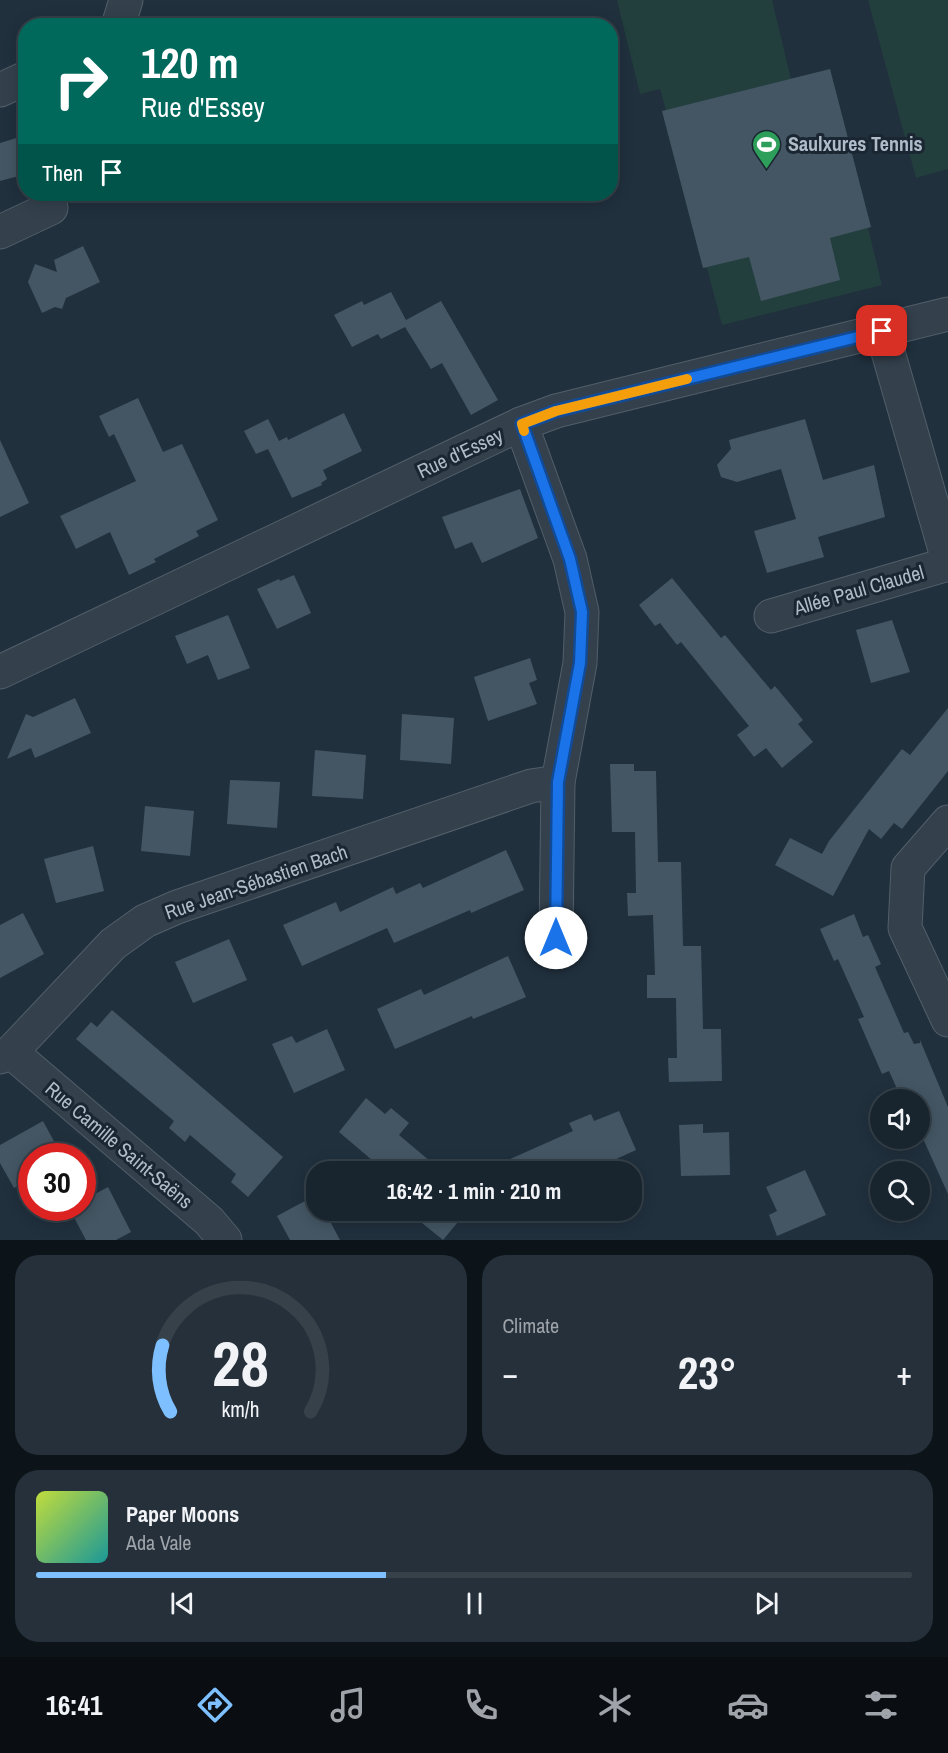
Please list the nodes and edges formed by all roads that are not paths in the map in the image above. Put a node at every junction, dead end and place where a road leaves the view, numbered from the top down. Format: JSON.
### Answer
{"nodes":[{"id":1,"x":126,"y":0,"type":"edge"},
{"id":2,"x":120,"y":18,"type":"edge"},
{"id":3,"x":18,"y":82,"type":"edge"},
{"id":4,"x":0,"y":90,"type":"edge"},
{"id":5,"x":51,"y":208,"type":"dead end"},
{"id":6,"x":0,"y":232,"type":"edge"},
{"id":7,"x":948,"y":314,"type":"edge"},
{"id":8,"x":882,"y":331,"type":"junction"},
{"id":9,"x":522,"y":424,"type":"junction"},
{"id":10,"x":948,"y":562,"type":"edge"},
{"id":11,"x":771,"y":616,"type":"dead end"},
{"id":12,"x":0,"y":672,"type":"edge"},
{"id":13,"x":558,"y":782,"type":"junction"},
{"id":14,"x":948,"y":822,"type":"edge"},
{"id":15,"x":556,"y":938,"type":"dead end"},
{"id":16,"x":948,"y":1020,"type":"edge"},
{"id":17,"x":5,"y":1055,"type":"edge"},
{"id":18,"x":225,"y":1240,"type":"edge"}],
"edges":[{"from":1,"to":2,"type":"street"},
{"from":3,"to":4,"type":"street"},
{"from":5,"to":6,"type":"street"},
{"from":7,"to":8,"type":"street","name":"Rue d'Essey"},
{"from":8,"to":9,"type":"street","name":"Rue d'Essey"},
{"from":8,"to":10,"type":"street"},
{"from":9,"to":12,"type":"street","name":"Rue d'Essey"},
{"from":9,"to":13,"type":"street"},
{"from":10,"to":11,"type":"street","name":"Allée Paul Claudel"},
{"from":13,"to":15,"type":"street"},
{"from":13,"to":17,"type":"street","name":"Rue Jean-Sébastien Bach"},
{"from":14,"to":16,"type":"street"},
{"from":17,"to":18,"type":"street","name":"Rue Camille Saint-Saëns"}]}
